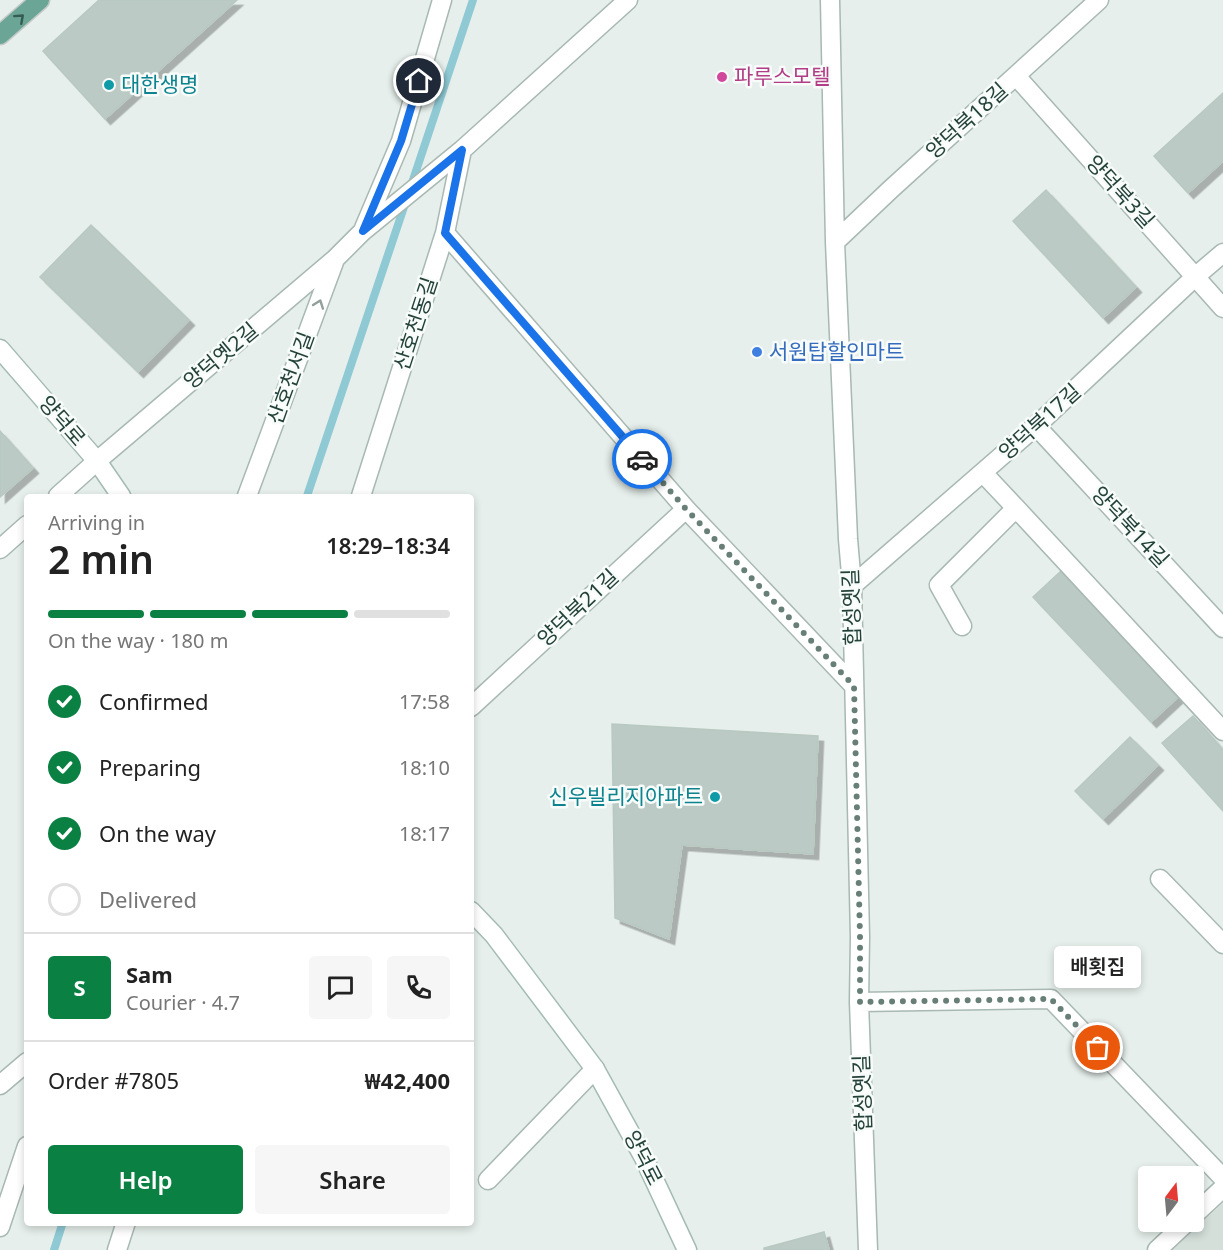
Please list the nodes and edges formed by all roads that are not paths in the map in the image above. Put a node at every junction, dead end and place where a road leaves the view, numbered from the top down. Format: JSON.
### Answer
{"nodes":[{"id":1,"x":40,"y":0,"type":"edge"},
{"id":2,"x":442,"y":0,"type":"edge"},
{"id":3,"x":628,"y":0,"type":"edge"},
{"id":4,"x":830,"y":0,"type":"edge"},
{"id":5,"x":1099,"y":0,"type":"edge"},
{"id":6,"x":0,"y":35,"type":"edge"},
{"id":7,"x":1016,"y":76,"type":"junction"},
{"id":8,"x":457,"y":154,"type":"junction"},
{"id":9,"x":363,"y":231,"type":"junction"},
{"id":10,"x":445,"y":233,"type":"junction"},
{"id":11,"x":835,"y":242,"type":"junction"},
{"id":12,"x":1223,"y":253,"type":"edge"},
{"id":13,"x":335,"y":259,"type":"junction"},
{"id":14,"x":1196,"y":276,"type":"junction"},
{"id":15,"x":1223,"y":308,"type":"edge"},
{"id":16,"x":0,"y":349,"type":"edge"},
{"id":17,"x":1036,"y":426,"type":"junction"},
{"id":18,"x":97,"y":461,"type":"junction"},
{"id":19,"x":982,"y":473,"type":"junction"},
{"id":20,"x":60,"y":494,"type":"edge"},
{"id":21,"x":120,"y":494,"type":"edge"},
{"id":22,"x":248,"y":494,"type":"edge"},
{"id":23,"x":362,"y":494,"type":"edge"},
{"id":24,"x":1016,"y":508,"type":"junction"},
{"id":25,"x":686,"y":509,"type":"junction"},
{"id":26,"x":24,"y":528,"type":"edge"},
{"id":27,"x":0,"y":549,"type":"edge"},
{"id":28,"x":852,"y":586,"type":"junction"},
{"id":29,"x":1217,"y":608,"type":"edge"},
{"id":30,"x":962,"y":626,"type":"dead end"},
{"id":31,"x":1223,"y":628,"type":"edge"},
{"id":32,"x":854,"y":686,"type":"junction"},
{"id":33,"x":474,"y":704,"type":"edge"},
{"id":34,"x":1223,"y":730,"type":"edge"},
{"id":35,"x":1160,"y":879,"type":"dead end"},
{"id":36,"x":474,"y":914,"type":"edge"},
{"id":37,"x":1223,"y":944,"type":"edge"},
{"id":38,"x":860,"y":1002,"type":"junction"},
{"id":39,"x":24,"y":1065,"type":"edge"},
{"id":40,"x":595,"y":1069,"type":"junction"},
{"id":41,"x":0,"y":1085,"type":"edge"},
{"id":42,"x":24,"y":1155,"type":"edge"},
{"id":43,"x":1223,"y":1178,"type":"edge"},
{"id":44,"x":488,"y":1180,"type":"dead end"},
{"id":45,"x":1223,"y":1188,"type":"edge"},
{"id":46,"x":1204,"y":1206,"type":"edge"},
{"id":47,"x":125,"y":1226,"type":"edge"},
{"id":48,"x":0,"y":1227,"type":"edge"},
{"id":49,"x":1176,"y":1232,"type":"edge"},
{"id":50,"x":117,"y":1250,"type":"edge"},
{"id":51,"x":687,"y":1250,"type":"edge"},
{"id":52,"x":868,"y":1250,"type":"edge"},
{"id":53,"x":1157,"y":1250,"type":"edge"}],
"edges":[{"from":6,"to":1,"type":"main road","one_way":true},
{"from":2,"to":9,"type":"street"},
{"from":3,"to":8,"type":"street"},
{"from":4,"to":11,"type":"street","name":"합성옛길"},
{"from":5,"to":7,"type":"street","name":"양덕북18길"},
{"from":7,"to":11,"type":"street","name":"양덕북18길"},
{"from":7,"to":14,"type":"street","name":"양덕북3길"},
{"from":8,"to":9,"type":"street","name":"양덕옛2길"},
{"from":8,"to":10,"type":"street","name":"산호천동길"},
{"from":9,"to":13,"type":"street","name":"양덕옛2길"},
{"from":10,"to":23,"type":"street","name":"산호천동길"},
{"from":10,"to":25,"type":"street"},
{"from":11,"to":28,"type":"street","name":"합성옛길"},
{"from":12,"to":14,"type":"street","name":"양덕북17길"},
{"from":13,"to":18,"type":"street","name":"양덕옛2길"},
{"from":22,"to":13,"type":"street","name":"산호천서길","one_way":true},
{"from":14,"to":15,"type":"street","name":"양덕북3길"},
{"from":14,"to":17,"type":"street","name":"양덕북17길"},
{"from":16,"to":18,"type":"street","name":"양덕로"},
{"from":17,"to":19,"type":"street","name":"양덕북17길"},
{"from":17,"to":29,"type":"street","name":"양덕북14길"},
{"from":18,"to":20,"type":"street","name":"양덕옛2길"},
{"from":18,"to":21,"type":"street","name":"양덕로"},
{"from":19,"to":24,"type":"street"},
{"from":19,"to":28,"type":"street","name":"양덕북17길"},
{"from":24,"to":30,"type":"street"},
{"from":24,"to":34,"type":"street"},
{"from":25,"to":32,"type":"street"},
{"from":25,"to":33,"type":"street","name":"양덕북21길"},
{"from":26,"to":27,"type":"street"},
{"from":28,"to":32,"type":"street","name":"합성옛길"},
{"from":29,"to":31,"type":"street","name":"양덕북14길"},
{"from":32,"to":38,"type":"street","name":"합성옛길"},
{"from":35,"to":37,"type":"street"},
{"from":36,"to":40,"type":"street","name":"양덕로"},
{"from":38,"to":43,"type":"street"},
{"from":38,"to":52,"type":"street","name":"합성옛길"},
{"from":39,"to":41,"type":"street"},
{"from":40,"to":44,"type":"street"},
{"from":40,"to":51,"type":"street","name":"양덕로"},
{"from":42,"to":48,"type":"street"},
{"from":45,"to":46,"type":"street"},
{"from":47,"to":50,"type":"street"},
{"from":49,"to":53,"type":"street"}]}
